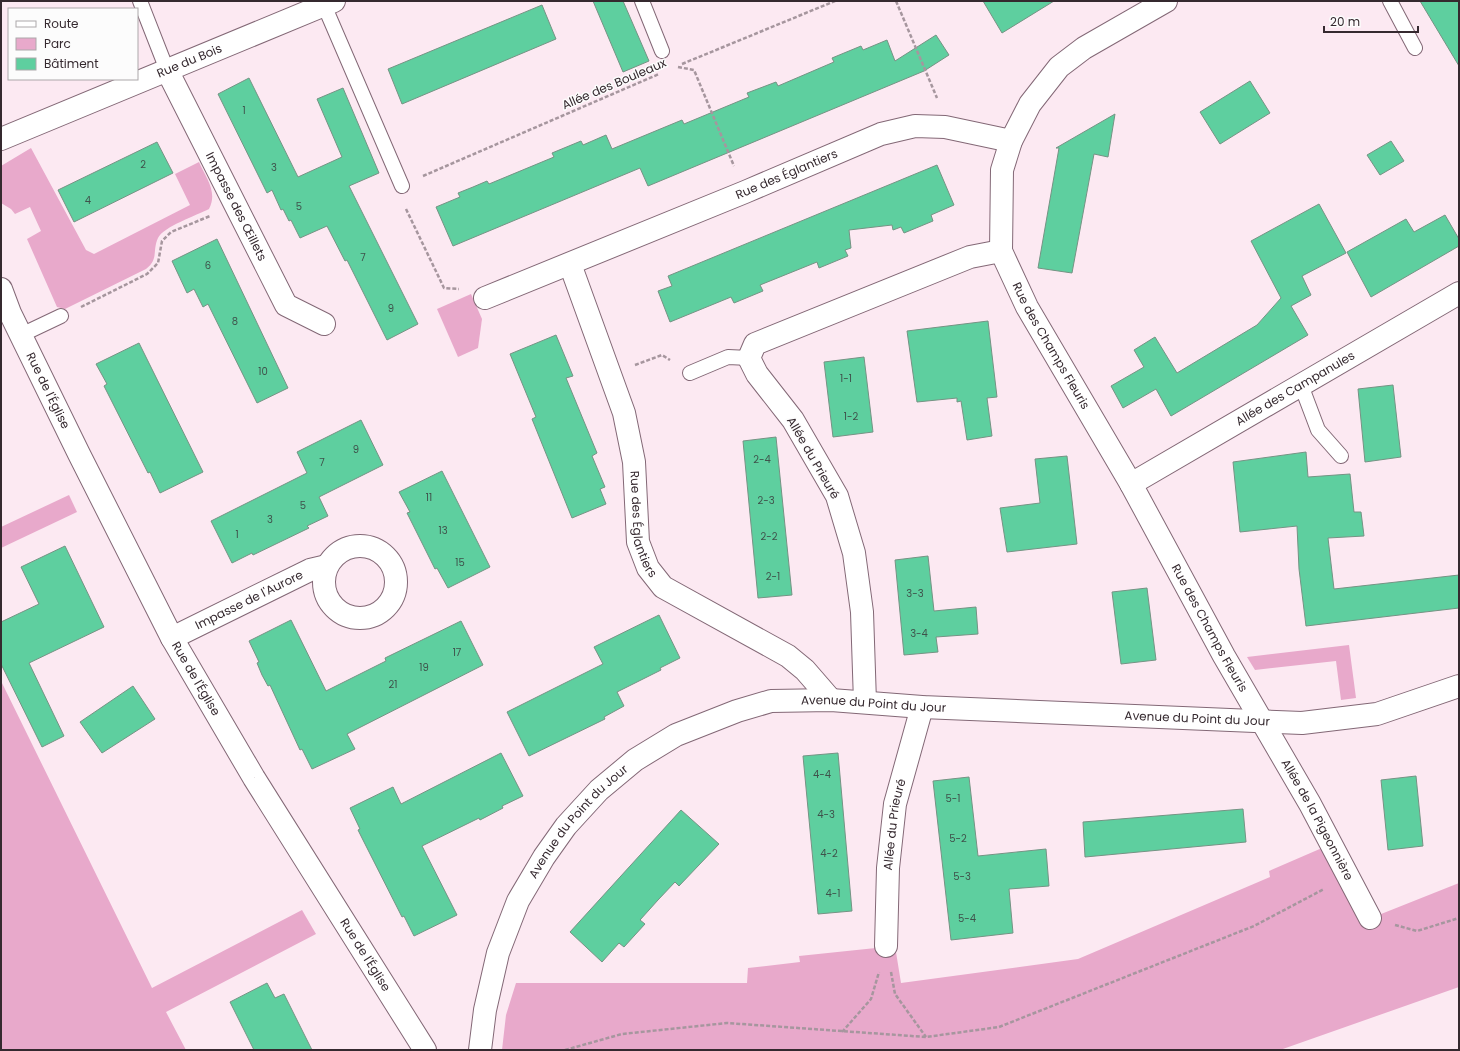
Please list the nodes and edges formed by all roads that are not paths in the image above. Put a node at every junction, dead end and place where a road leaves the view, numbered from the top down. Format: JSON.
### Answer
{"nodes":[{"id":1,"x":140,"y":1,"type":"edge"},
{"id":2,"x":642,"y":1,"type":"edge"},
{"id":3,"x":1166,"y":1,"type":"edge"},
{"id":4,"x":1390,"y":1,"type":"edge"},
{"id":5,"x":329,"y":3,"type":"edge"},
{"id":6,"x":1415,"y":48,"type":"dead end"},
{"id":7,"x":662,"y":51,"type":"dead end"},
{"id":8,"x":167,"y":70,"type":"junction"},
{"id":9,"x":1,"y":139,"type":"edge"},
{"id":10,"x":1011,"y":141,"type":"junction"},
{"id":11,"x":402,"y":186,"type":"road end"},
{"id":12,"x":1001,"y":251,"type":"junction"},
{"id":13,"x":570,"y":264,"type":"junction"},
{"id":14,"x":1,"y":289,"type":"edge"},
{"id":15,"x":1459,"y":293,"type":"edge"},
{"id":16,"x":485,"y":298,"type":"road end"},
{"id":17,"x":61,"y":316,"type":"road end"},
{"id":18,"x":324,"y":324,"type":"dead end"},
{"id":19,"x":21,"y":335,"type":"junction"},
{"id":20,"x":749,"y":358,"type":"junction"},
{"id":21,"x":690,"y":373,"type":"road end"},
{"id":22,"x":1301,"y":385,"type":"junction"},
{"id":23,"x":1341,"y":456,"type":"dead end"},
{"id":24,"x":1131,"y":484,"type":"junction"},
{"id":25,"x":327,"y":566,"type":"dead end"},
{"id":26,"x":172,"y":638,"type":"junction"},
{"id":27,"x":1459,"y":686,"type":"edge"},
{"id":28,"x":831,"y":700,"type":"junction"},
{"id":29,"x":865,"y":702,"type":"junction"},
{"id":30,"x":922,"y":707,"type":"junction"},
{"id":31,"x":1264,"y":723,"type":"junction"},
{"id":32,"x":1370,"y":918,"type":"road end"},
{"id":33,"x":886,"y":946,"type":"road end"},
{"id":34,"x":425,"y":1050,"type":"edge"},
{"id":35,"x":480,"y":1050,"type":"edge"}],
"edges":[{"from":1,"to":8,"type":"lane"},
{"from":2,"to":7,"type":"lane"},
{"from":3,"to":10,"type":"street","name":"Rue des Champs Fleuris"},
{"from":4,"to":6,"type":"lane"},
{"from":5,"to":8,"type":"street","name":"Rue du Bois"},
{"from":5,"to":11,"type":"lane"},
{"from":8,"to":9,"type":"street","name":"Rue du Bois"},
{"from":8,"to":18,"type":"street","name":"Impasse des Œillets"},
{"from":10,"to":12,"type":"street","name":"Rue des Champs Fleuris"},
{"from":10,"to":13,"type":"street","name":"Rue des Églantiers"},
{"from":12,"to":20,"type":"street"},
{"from":12,"to":24,"type":"street","name":"Rue des Champs Fleuris"},
{"from":13,"to":16,"type":"street","name":"Rue des Églantiers"},
{"from":13,"to":28,"type":"street","name":"Rue des Églantiers"},
{"from":14,"to":19,"type":"street","name":"Rue de l'Église"},
{"from":15,"to":22,"type":"street","name":"Allée des Campanules"},
{"from":17,"to":19,"type":"lane"},
{"from":19,"to":26,"type":"street","name":"Rue de l'Église"},
{"from":20,"to":21,"type":"lane"},
{"from":20,"to":29,"type":"street","name":"Allée du Prieuré"},
{"from":22,"to":23,"type":"lane"},
{"from":22,"to":24,"type":"street","name":"Allée des Campanules"},
{"from":24,"to":31,"type":"street","name":"Rue des Champs Fleuris"},
{"from":25,"to":26,"type":"street","name":"Impasse de l'Aurore"},
{"from":26,"to":34,"type":"street","name":"Rue de l'Église"},
{"from":27,"to":31,"type":"street","name":"Avenue du Point du Jour"},
{"from":28,"to":29,"type":"street","name":"Avenue du Point du Jour"},
{"from":28,"to":35,"type":"street","name":"Avenue du Point du Jour"},
{"from":29,"to":30,"type":"street","name":"Avenue du Point du Jour"},
{"from":30,"to":31,"type":"street","name":"Avenue du Point du Jour"},
{"from":30,"to":33,"type":"street","name":"Allée du Prieuré"},
{"from":31,"to":32,"type":"street","name":"Allée de la Pigeonnière"}]}
